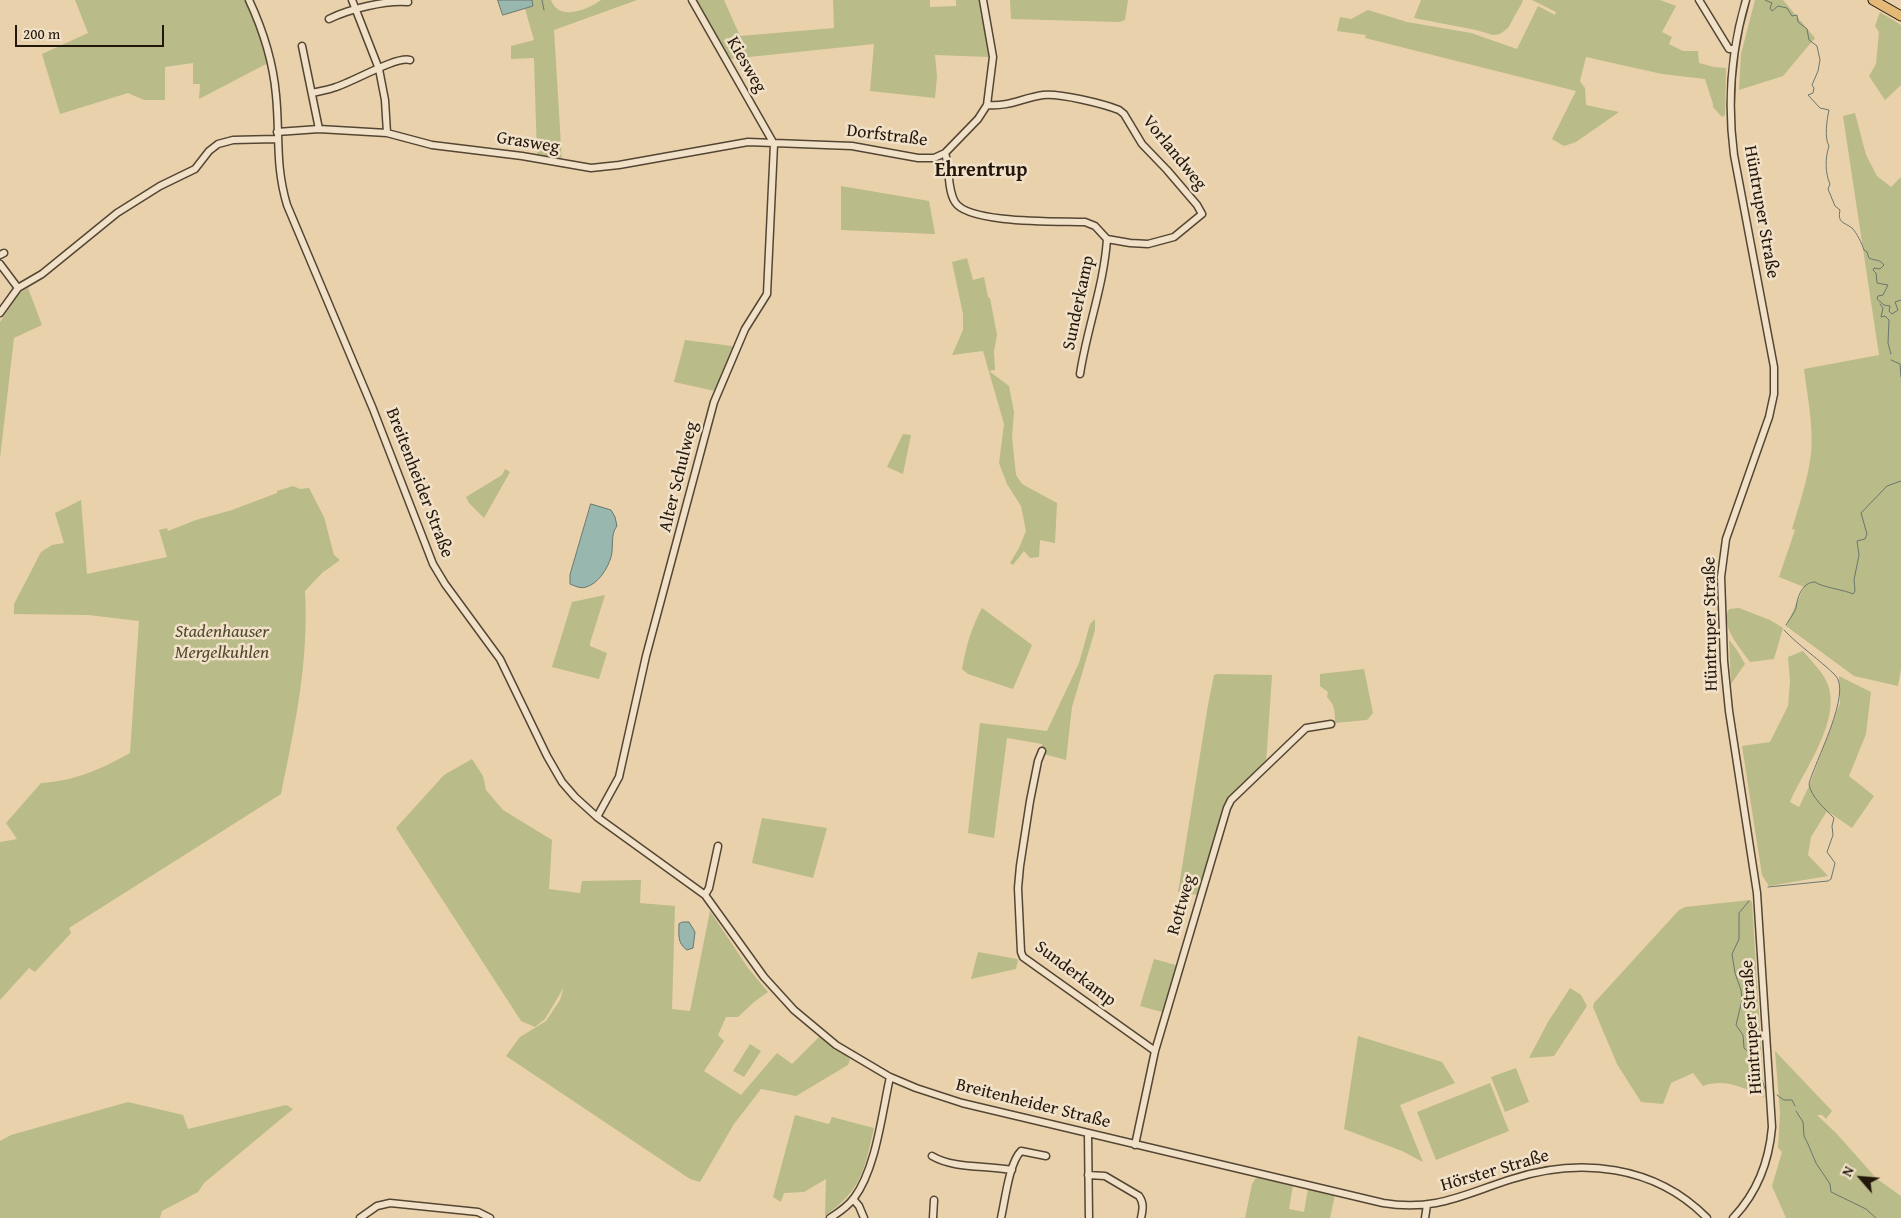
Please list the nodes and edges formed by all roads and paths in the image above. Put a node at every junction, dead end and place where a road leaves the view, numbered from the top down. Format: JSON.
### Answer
{"nodes":[{"id":1,"x":249,"y":0,"type":"edge"},
{"id":2,"x":352,"y":0,"type":"edge"},
{"id":3,"x":692,"y":0,"type":"edge"},
{"id":4,"x":983,"y":0,"type":"edge"},
{"id":5,"x":1699,"y":0,"type":"edge"},
{"id":6,"x":1746,"y":0,"type":"edge"},
{"id":7,"x":1873,"y":0,"type":"edge"},
{"id":8,"x":408,"y":2,"type":"dead end"},
{"id":9,"x":354,"y":8,"type":"junction"},
{"id":10,"x":1901,"y":16,"type":"edge"},
{"id":11,"x":329,"y":19,"type":"dead end"},
{"id":12,"x":302,"y":46,"type":"dead end"},
{"id":13,"x":1734,"y":49,"type":"junction"},
{"id":14,"x":410,"y":60,"type":"dead end"},
{"id":15,"x":379,"y":69,"type":"junction"},
{"id":16,"x":312,"y":93,"type":"junction"},
{"id":17,"x":987,"y":105,"type":"junction"},
{"id":18,"x":320,"y":129,"type":"junction"},
{"id":19,"x":277,"y":132,"type":"junction"},
{"id":20,"x":387,"y":133,"type":"junction"},
{"id":21,"x":276,"y":139,"type":"junction"},
{"id":22,"x":774,"y":144,"type":"junction"},
{"id":23,"x":945,"y":153,"type":"junction"},
{"id":24,"x":1107,"y":239,"type":"junction"},
{"id":25,"x":0,"y":264,"type":"edge"},
{"id":26,"x":18,"y":288,"type":"junction"},
{"id":27,"x":0,"y":313,"type":"edge"},
{"id":28,"x":1080,"y":374,"type":"dead end"},
{"id":29,"x":1331,"y":724,"type":"dead end"},
{"id":30,"x":1042,"y":751,"type":"dead end"},
{"id":31,"x":597,"y":817,"type":"junction"},
{"id":32,"x":718,"y":846,"type":"dead end"},
{"id":33,"x":705,"y":895,"type":"junction"},
{"id":34,"x":1155,"y":1051,"type":"junction"},
{"id":35,"x":890,"y":1077,"type":"junction"},
{"id":36,"x":1088,"y":1134,"type":"junction"},
{"id":37,"x":1135,"y":1145,"type":"junction"},
{"id":38,"x":932,"y":1156,"type":"dead end"},
{"id":39,"x":1046,"y":1156,"type":"dead end"},
{"id":40,"x":1012,"y":1170,"type":"junction"},
{"id":41,"x":1088,"y":1175,"type":"junction"},
{"id":42,"x":853,"y":1199,"type":"junction"},
{"id":43,"x":934,"y":1200,"type":"dead end"},
{"id":44,"x":1427,"y":1205,"type":"junction"},
{"id":45,"x":360,"y":1218,"type":"edge"},
{"id":46,"x":490,"y":1218,"type":"edge"},
{"id":47,"x":830,"y":1218,"type":"edge"},
{"id":48,"x":864,"y":1218,"type":"edge"},
{"id":49,"x":933,"y":1218,"type":"edge"},
{"id":50,"x":1001,"y":1218,"type":"edge"},
{"id":51,"x":1088,"y":1218,"type":"edge"},
{"id":52,"x":1141,"y":1218,"type":"edge"},
{"id":53,"x":1425,"y":1218,"type":"edge"},
{"id":54,"x":1707,"y":1218,"type":"edge"},
{"id":55,"x":1732,"y":1218,"type":"edge"}],
"edges":[{"from":1,"to":19,"type":"street","name":"Breitenheider Straße"},
{"from":2,"to":9,"type":"street"},
{"from":3,"to":22,"type":"street","name":"Kiesweg"},
{"from":4,"to":17,"type":"street","name":"Dorfstraße"},
{"from":5,"to":13,"type":"street"},
{"from":6,"to":13,"type":"street","name":"Hüntruper Straße"},
{"from":7,"to":10,"type":"main road"},
{"from":8,"to":9,"type":"street"},
{"from":9,"to":11,"type":"street"},
{"from":9,"to":15,"type":"street"},
{"from":12,"to":16,"type":"street"},
{"from":13,"to":55,"type":"street","name":"Hüntruper Straße"},
{"from":14,"to":15,"type":"street"},
{"from":15,"to":16,"type":"street"},
{"from":15,"to":20,"type":"street"},
{"from":16,"to":18,"type":"street"},
{"from":17,"to":23,"type":"street","name":"Dorfstraße"},
{"from":17,"to":24,"type":"street","name":"Vorlandweg"},
{"from":18,"to":19,"type":"street","name":"Grasweg"},
{"from":18,"to":20,"type":"street","name":"Grasweg"},
{"from":19,"to":21,"type":"street","name":"Breitenheider Straße"},
{"from":20,"to":22,"type":"street","name":"Grasweg"},
{"from":21,"to":26,"type":"street"},
{"from":21,"to":31,"type":"street","name":"Breitenheider Straße"},
{"from":22,"to":23,"type":"street","name":"Dorfstraße"},
{"from":22,"to":31,"type":"street","name":"Alter Schulweg"},
{"from":23,"to":24,"type":"street"},
{"from":24,"to":28,"type":"street","name":"Sunderkamp"},
{"from":25,"to":26,"type":"street"},
{"from":26,"to":27,"type":"street"},
{"from":29,"to":34,"type":"street","name":"Rottweg"},
{"from":30,"to":34,"type":"street","name":"Sunderkamp"},
{"from":31,"to":33,"type":"street","name":"Breitenheider Straße"},
{"from":32,"to":33,"type":"street"},
{"from":33,"to":35,"type":"street","name":"Breitenheider Straße"},
{"from":34,"to":37,"type":"street","name":"Rottweg"},
{"from":35,"to":36,"type":"street","name":"Breitenheider Straße"},
{"from":35,"to":42,"type":"street"},
{"from":36,"to":37,"type":"street","name":"Breitenheider Straße"},
{"from":36,"to":41,"type":"street"},
{"from":37,"to":44,"type":"street","name":"Breitenheider Straße"},
{"from":38,"to":40,"type":"street"},
{"from":39,"to":40,"type":"street"},
{"from":40,"to":50,"type":"street"},
{"from":41,"to":51,"type":"street"},
{"from":41,"to":52,"type":"street"},
{"from":42,"to":47,"type":"street"},
{"from":42,"to":48,"type":"street"},
{"from":43,"to":49,"type":"street"},
{"from":44,"to":53,"type":"street"},
{"from":44,"to":54,"type":"street","name":"Hörster Straße"},
{"from":45,"to":46,"type":"street"}]}
